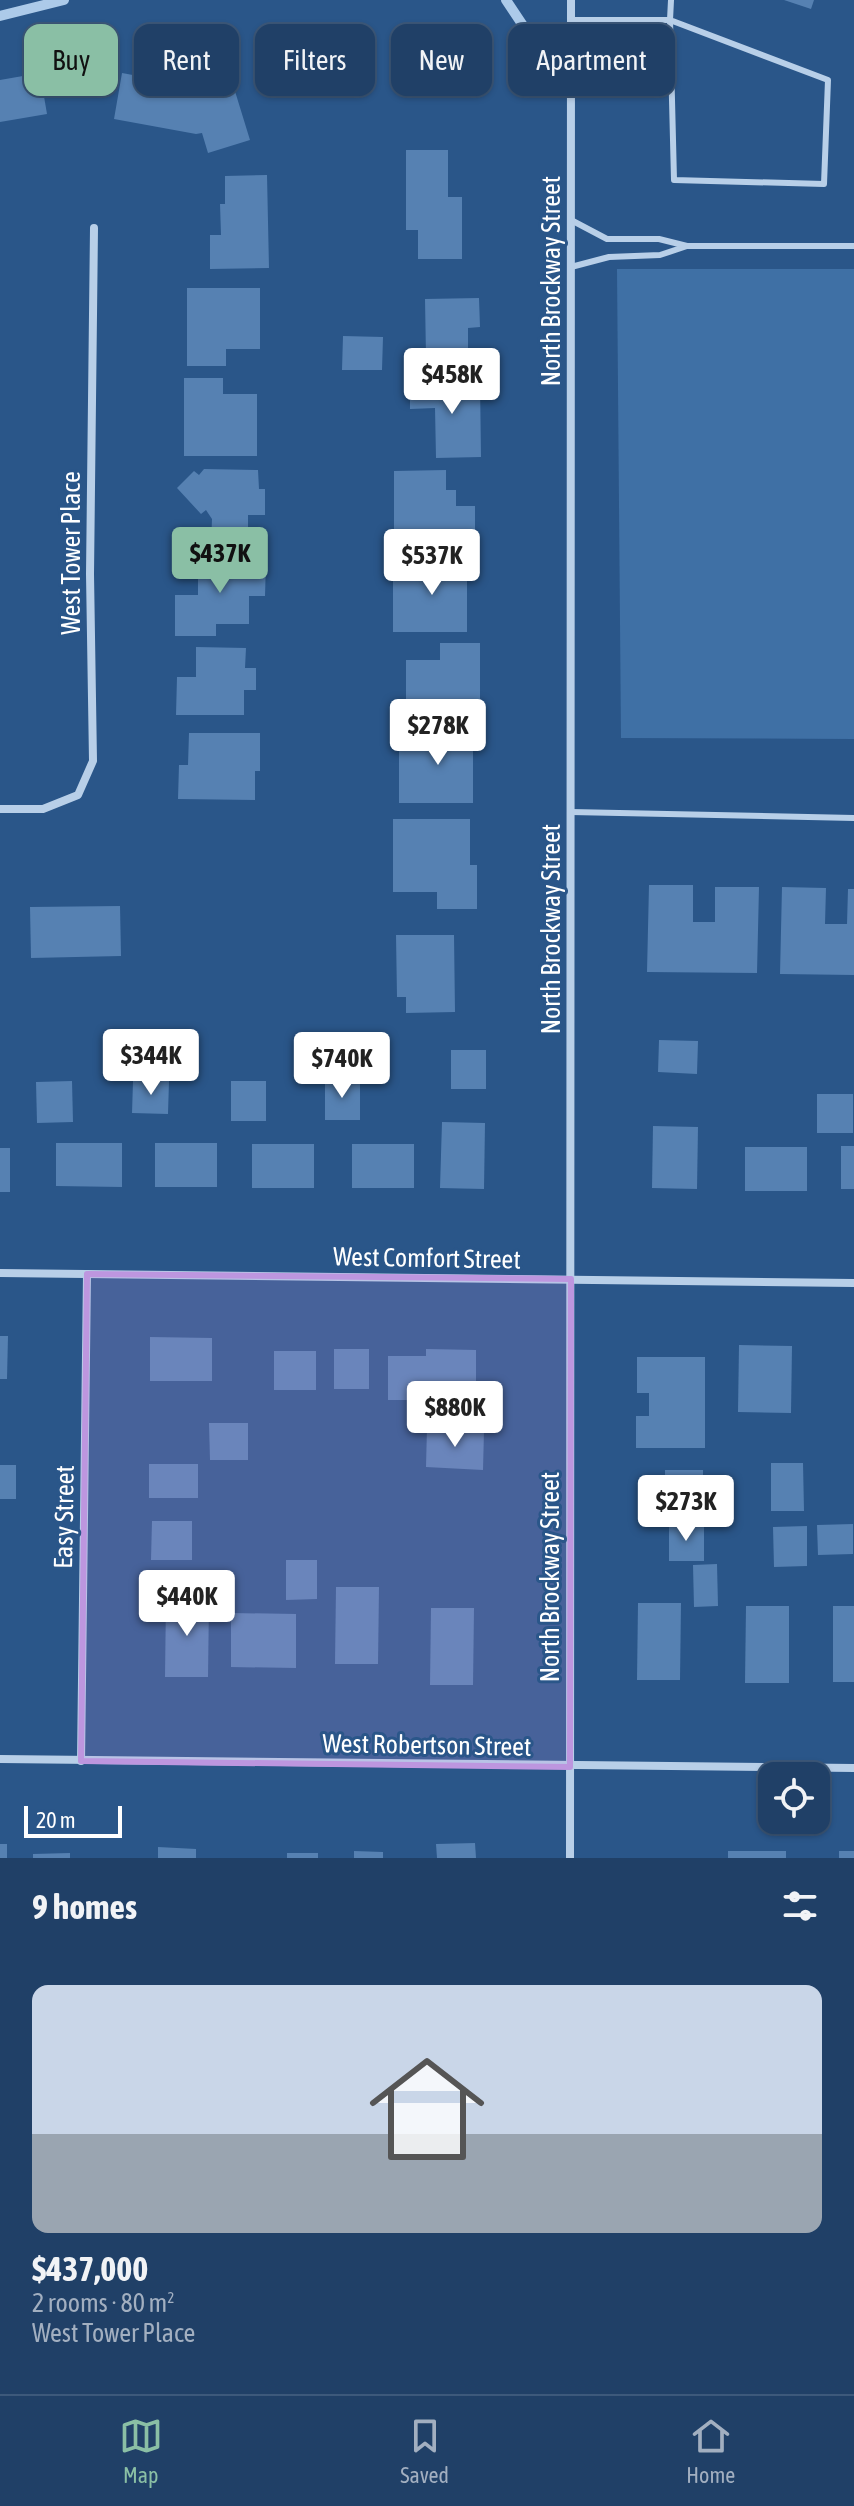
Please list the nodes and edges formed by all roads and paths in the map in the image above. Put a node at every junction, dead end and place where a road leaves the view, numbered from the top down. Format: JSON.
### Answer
{"nodes":[{"id":1,"x":571,"y":0,"type":"edge"},
{"id":2,"x":671,"y":0,"type":"edge"},
{"id":3,"x":571,"y":20,"type":"junction"},
{"id":4,"x":670,"y":20,"type":"junction"},
{"id":5,"x":571,"y":220,"type":"junction"},
{"id":6,"x":94,"y":228,"type":"dead end"},
{"id":7,"x":687,"y":246,"type":"junction"},
{"id":8,"x":854,"y":246,"type":"edge"},
{"id":9,"x":571,"y":267,"type":"junction"},
{"id":10,"x":0,"y":809,"type":"edge"},
{"id":11,"x":571,"y":812,"type":"junction"},
{"id":12,"x":854,"y":818,"type":"edge"},
{"id":13,"x":0,"y":1273,"type":"edge"},
{"id":14,"x":87,"y":1274,"type":"junction"},
{"id":15,"x":571,"y":1279,"type":"junction"},
{"id":16,"x":854,"y":1283,"type":"edge"},
{"id":17,"x":0,"y":1759,"type":"edge"},
{"id":18,"x":81,"y":1761,"type":"junction"},
{"id":19,"x":570,"y":1767,"type":"junction"},
{"id":20,"x":854,"y":1768,"type":"edge"},
{"id":21,"x":570,"y":1858,"type":"edge"}],
"edges":[{"from":1,"to":3,"type":"street","name":"North Brockway Street"},
{"from":2,"to":4,"type":"lane"},
{"from":3,"to":4,"type":"lane"},
{"from":3,"to":5,"type":"street","name":"North Brockway Street"},
{"from":4,"to":4,"type":"lane"},
{"from":5,"to":7,"type":"lane"},
{"from":5,"to":9,"type":"street","name":"North Brockway Street"},
{"from":6,"to":10,"type":"street","name":"West Tower Place"},
{"from":7,"to":8,"type":"lane"},
{"from":7,"to":9,"type":"lane"},
{"from":9,"to":11,"type":"street","name":"North Brockway Street"},
{"from":11,"to":12,"type":"lane"},
{"from":11,"to":15,"type":"street","name":"North Brockway Street"},
{"from":13,"to":14,"type":"street","name":"West Comfort Street"},
{"from":14,"to":15,"type":"street","name":"West Comfort Street"},
{"from":14,"to":18,"type":"street","name":"Easy Street"},
{"from":15,"to":16,"type":"street","name":"West Comfort Street"},
{"from":15,"to":19,"type":"street","name":"North Brockway Street"},
{"from":17,"to":18,"type":"street","name":"West Robertson Street"},
{"from":18,"to":19,"type":"street","name":"West Robertson Street"},
{"from":19,"to":20,"type":"street","name":"West Robertson Street"},
{"from":19,"to":21,"type":"street","name":"North Brockway Street"}]}
